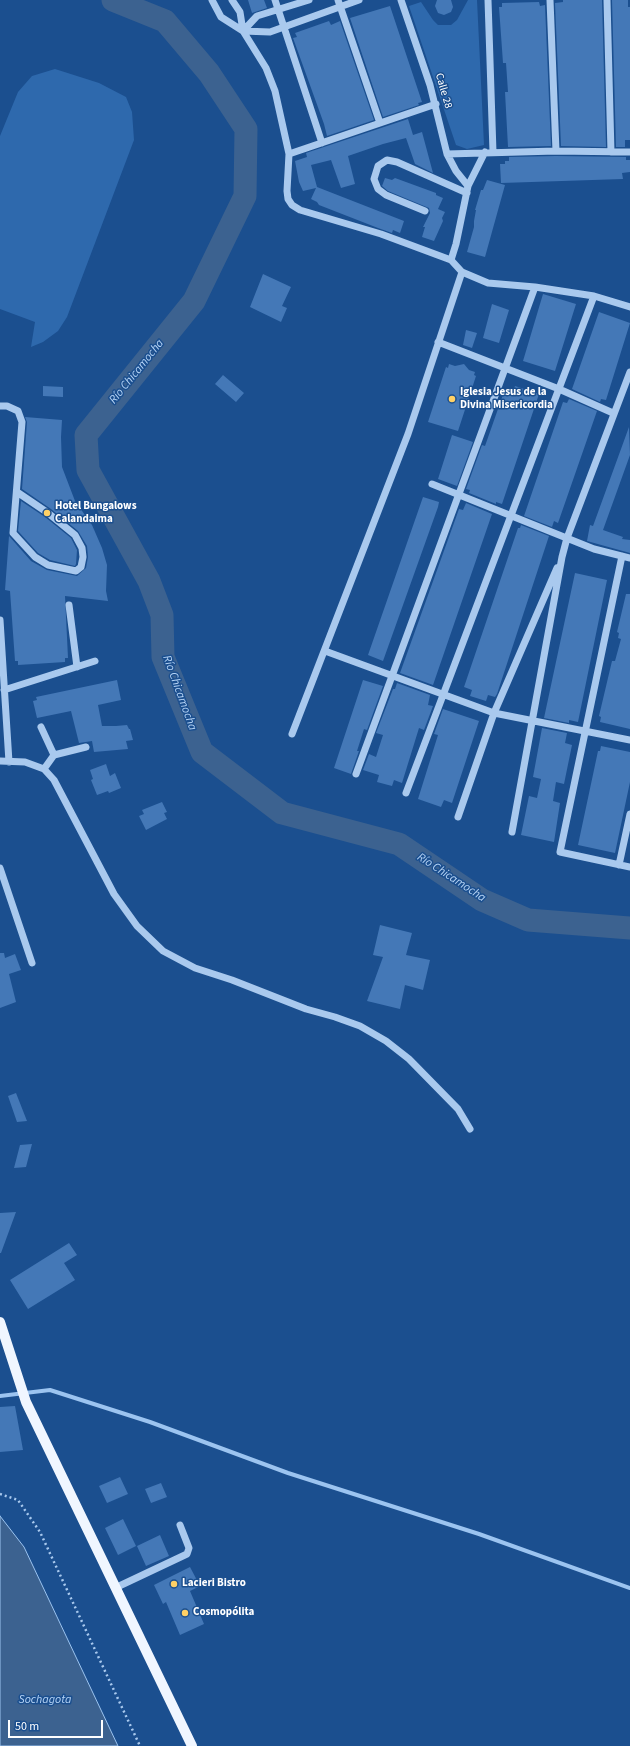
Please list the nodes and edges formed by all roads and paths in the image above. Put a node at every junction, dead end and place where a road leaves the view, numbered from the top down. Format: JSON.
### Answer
{"nodes":[{"id":1,"x":212,"y":0,"type":"edge"},
{"id":2,"x":232,"y":0,"type":"edge"},
{"id":3,"x":275,"y":0,"type":"edge"},
{"id":4,"x":309,"y":0,"type":"edge"},
{"id":5,"x":359,"y":0,"type":"edge"},
{"id":6,"x":400,"y":0,"type":"edge"},
{"id":7,"x":488,"y":0,"type":"edge"},
{"id":8,"x":550,"y":0,"type":"edge"},
{"id":9,"x":607,"y":0,"type":"edge"},
{"id":10,"x":339,"y":3,"type":"edge"},
{"id":11,"x":278,"y":9,"type":"junction"},
{"id":12,"x":284,"y":26,"type":"junction"},
{"id":13,"x":243,"y":30,"type":"junction"},
{"id":14,"x":436,"y":104,"type":"junction"},
{"id":15,"x":380,"y":123,"type":"junction"},
{"id":16,"x":322,"y":143,"type":"junction"},
{"id":17,"x":556,"y":151,"type":"junction"},
{"id":18,"x":489,"y":152,"type":"junction"},
{"id":19,"x":611,"y":152,"type":"junction"},
{"id":20,"x":630,"y":152,"type":"edge"},
{"id":21,"x":288,"y":154,"type":"junction"},
{"id":22,"x":448,"y":154,"type":"junction"},
{"id":23,"x":467,"y":189,"type":"junction"},
{"id":24,"x":425,"y":211,"type":"dead end"},
{"id":25,"x":451,"y":260,"type":"junction"},
{"id":26,"x":462,"y":272,"type":"junction"},
{"id":27,"x":535,"y":287,"type":"junction"},
{"id":28,"x":594,"y":296,"type":"junction"},
{"id":29,"x":630,"y":307,"type":"edge"},
{"id":30,"x":438,"y":342,"type":"junction"},
{"id":31,"x":505,"y":368,"type":"junction"},
{"id":32,"x":630,"y":372,"type":"edge"},
{"id":33,"x":627,"y":386,"type":"edge"},
{"id":34,"x":559,"y":389,"type":"junction"},
{"id":35,"x":0,"y":406,"type":"edge"},
{"id":36,"x":613,"y":413,"type":"junction"},
{"id":37,"x":432,"y":484,"type":"dead end"},
{"id":38,"x":17,"y":492,"type":"junction"},
{"id":39,"x":459,"y":495,"type":"junction"},
{"id":40,"x":511,"y":516,"type":"junction"},
{"id":41,"x":567,"y":538,"type":"junction"},
{"id":42,"x":622,"y":556,"type":"junction"},
{"id":43,"x":562,"y":557,"type":"junction"},
{"id":44,"x":630,"y":558,"type":"edge"},
{"id":45,"x":69,"y":605,"type":"dead end"},
{"id":46,"x":0,"y":620,"type":"edge"},
{"id":47,"x":325,"y":651,"type":"junction"},
{"id":48,"x":95,"y":661,"type":"dead end"},
{"id":49,"x":77,"y":667,"type":"junction"},
{"id":50,"x":392,"y":675,"type":"junction"},
{"id":51,"x":4,"y":690,"type":"junction"},
{"id":52,"x":444,"y":694,"type":"junction"},
{"id":53,"x":494,"y":713,"type":"junction"},
{"id":54,"x":532,"y":720,"type":"junction"},
{"id":55,"x":41,"y":727,"type":"dead end"},
{"id":56,"x":585,"y":731,"type":"junction"},
{"id":57,"x":292,"y":734,"type":"dead end"},
{"id":58,"x":630,"y":740,"type":"edge"},
{"id":59,"x":86,"y":747,"type":"dead end"},
{"id":60,"x":54,"y":755,"type":"junction"},
{"id":61,"x":0,"y":761,"type":"edge"},
{"id":62,"x":9,"y":762,"type":"junction"},
{"id":63,"x":44,"y":769,"type":"junction"},
{"id":64,"x":356,"y":774,"type":"dead end"},
{"id":65,"x":406,"y":794,"type":"dead end"},
{"id":66,"x":630,"y":814,"type":"edge"},
{"id":67,"x":458,"y":816,"type":"dead end"},
{"id":68,"x":512,"y":832,"type":"dead end"},
{"id":69,"x":619,"y":865,"type":"junction"},
{"id":70,"x":630,"y":867,"type":"edge"},
{"id":71,"x":0,"y":868,"type":"edge"},
{"id":72,"x":32,"y":963,"type":"dead end"},
{"id":73,"x":470,"y":1129,"type":"dead end"},
{"id":74,"x":0,"y":1322,"type":"edge"},
{"id":75,"x":0,"y":1494,"type":"edge"},
{"id":76,"x":180,"y":1525,"type":"dead end"},
{"id":77,"x":116,"y":1588,"type":"junction"},
{"id":78,"x":140,"y":1746,"type":"edge"},
{"id":79,"x":192,"y":1746,"type":"edge"}],
"edges":[{"from":1,"to":13,"type":"street"},
{"from":2,"to":13,"type":"street"},
{"from":3,"to":11,"type":"street"},
{"from":4,"to":11,"type":"street"},
{"from":5,"to":10,"type":"street"},
{"from":6,"to":14,"type":"street","name":"Calle 28"},
{"from":7,"to":18,"type":"street"},
{"from":8,"to":17,"type":"street"},
{"from":9,"to":19,"type":"street"},
{"from":10,"to":12,"type":"street"},
{"from":10,"to":15,"type":"street"},
{"from":11,"to":12,"type":"street"},
{"from":11,"to":13,"type":"street"},
{"from":12,"to":13,"type":"street"},
{"from":12,"to":16,"type":"street"},
{"from":13,"to":21,"type":"street"},
{"from":14,"to":15,"type":"street"},
{"from":14,"to":22,"type":"street","name":"Calle 28"},
{"from":15,"to":16,"type":"street"},
{"from":16,"to":21,"type":"street"},
{"from":17,"to":18,"type":"street"},
{"from":17,"to":19,"type":"street"},
{"from":18,"to":22,"type":"street"},
{"from":18,"to":23,"type":"street"},
{"from":19,"to":20,"type":"street"},
{"from":21,"to":25,"type":"street"},
{"from":22,"to":23,"type":"street","name":"Calle 28"},
{"from":23,"to":24,"type":"street"},
{"from":23,"to":25,"type":"street"},
{"from":25,"to":26,"type":"street"},
{"from":26,"to":27,"type":"street"},
{"from":26,"to":30,"type":"street"},
{"from":27,"to":28,"type":"street"},
{"from":27,"to":31,"type":"street"},
{"from":28,"to":29,"type":"street"},
{"from":28,"to":34,"type":"street"},
{"from":30,"to":31,"type":"street"},
{"from":30,"to":47,"type":"street"},
{"from":31,"to":34,"type":"street"},
{"from":31,"to":39,"type":"street"},
{"from":32,"to":33,"type":"street"},
{"from":33,"to":36,"type":"street"},
{"from":34,"to":36,"type":"street"},
{"from":34,"to":40,"type":"street"},
{"from":35,"to":38,"type":"street"},
{"from":36,"to":41,"type":"street"},
{"from":37,"to":39,"type":"street"},
{"from":38,"to":38,"type":"street"},
{"from":39,"to":40,"type":"street"},
{"from":39,"to":50,"type":"street"},
{"from":40,"to":41,"type":"street"},
{"from":40,"to":52,"type":"street"},
{"from":41,"to":42,"type":"street"},
{"from":41,"to":43,"type":"street"},
{"from":42,"to":44,"type":"street"},
{"from":42,"to":56,"type":"street"},
{"from":43,"to":53,"type":"street"},
{"from":43,"to":54,"type":"street"},
{"from":45,"to":49,"type":"street"},
{"from":46,"to":51,"type":"street"},
{"from":47,"to":50,"type":"street"},
{"from":47,"to":57,"type":"street"},
{"from":48,"to":49,"type":"street"},
{"from":49,"to":51,"type":"street"},
{"from":50,"to":52,"type":"street"},
{"from":50,"to":64,"type":"street"},
{"from":51,"to":62,"type":"street"},
{"from":52,"to":53,"type":"street"},
{"from":52,"to":65,"type":"street"},
{"from":53,"to":54,"type":"street"},
{"from":53,"to":67,"type":"street"},
{"from":54,"to":56,"type":"street"},
{"from":54,"to":68,"type":"street"},
{"from":55,"to":60,"type":"street"},
{"from":56,"to":58,"type":"street"},
{"from":56,"to":69,"type":"street"},
{"from":59,"to":60,"type":"street"},
{"from":60,"to":63,"type":"street"},
{"from":61,"to":62,"type":"street"},
{"from":62,"to":63,"type":"street"},
{"from":63,"to":73,"type":"street"},
{"from":66,"to":69,"type":"street"},
{"from":69,"to":70,"type":"street"},
{"from":71,"to":72,"type":"street"},
{"from":74,"to":77,"type":"main road"},
{"from":75,"to":78,"type":"path"},
{"from":76,"to":77,"type":"street"},
{"from":77,"to":79,"type":"main road"}]}
